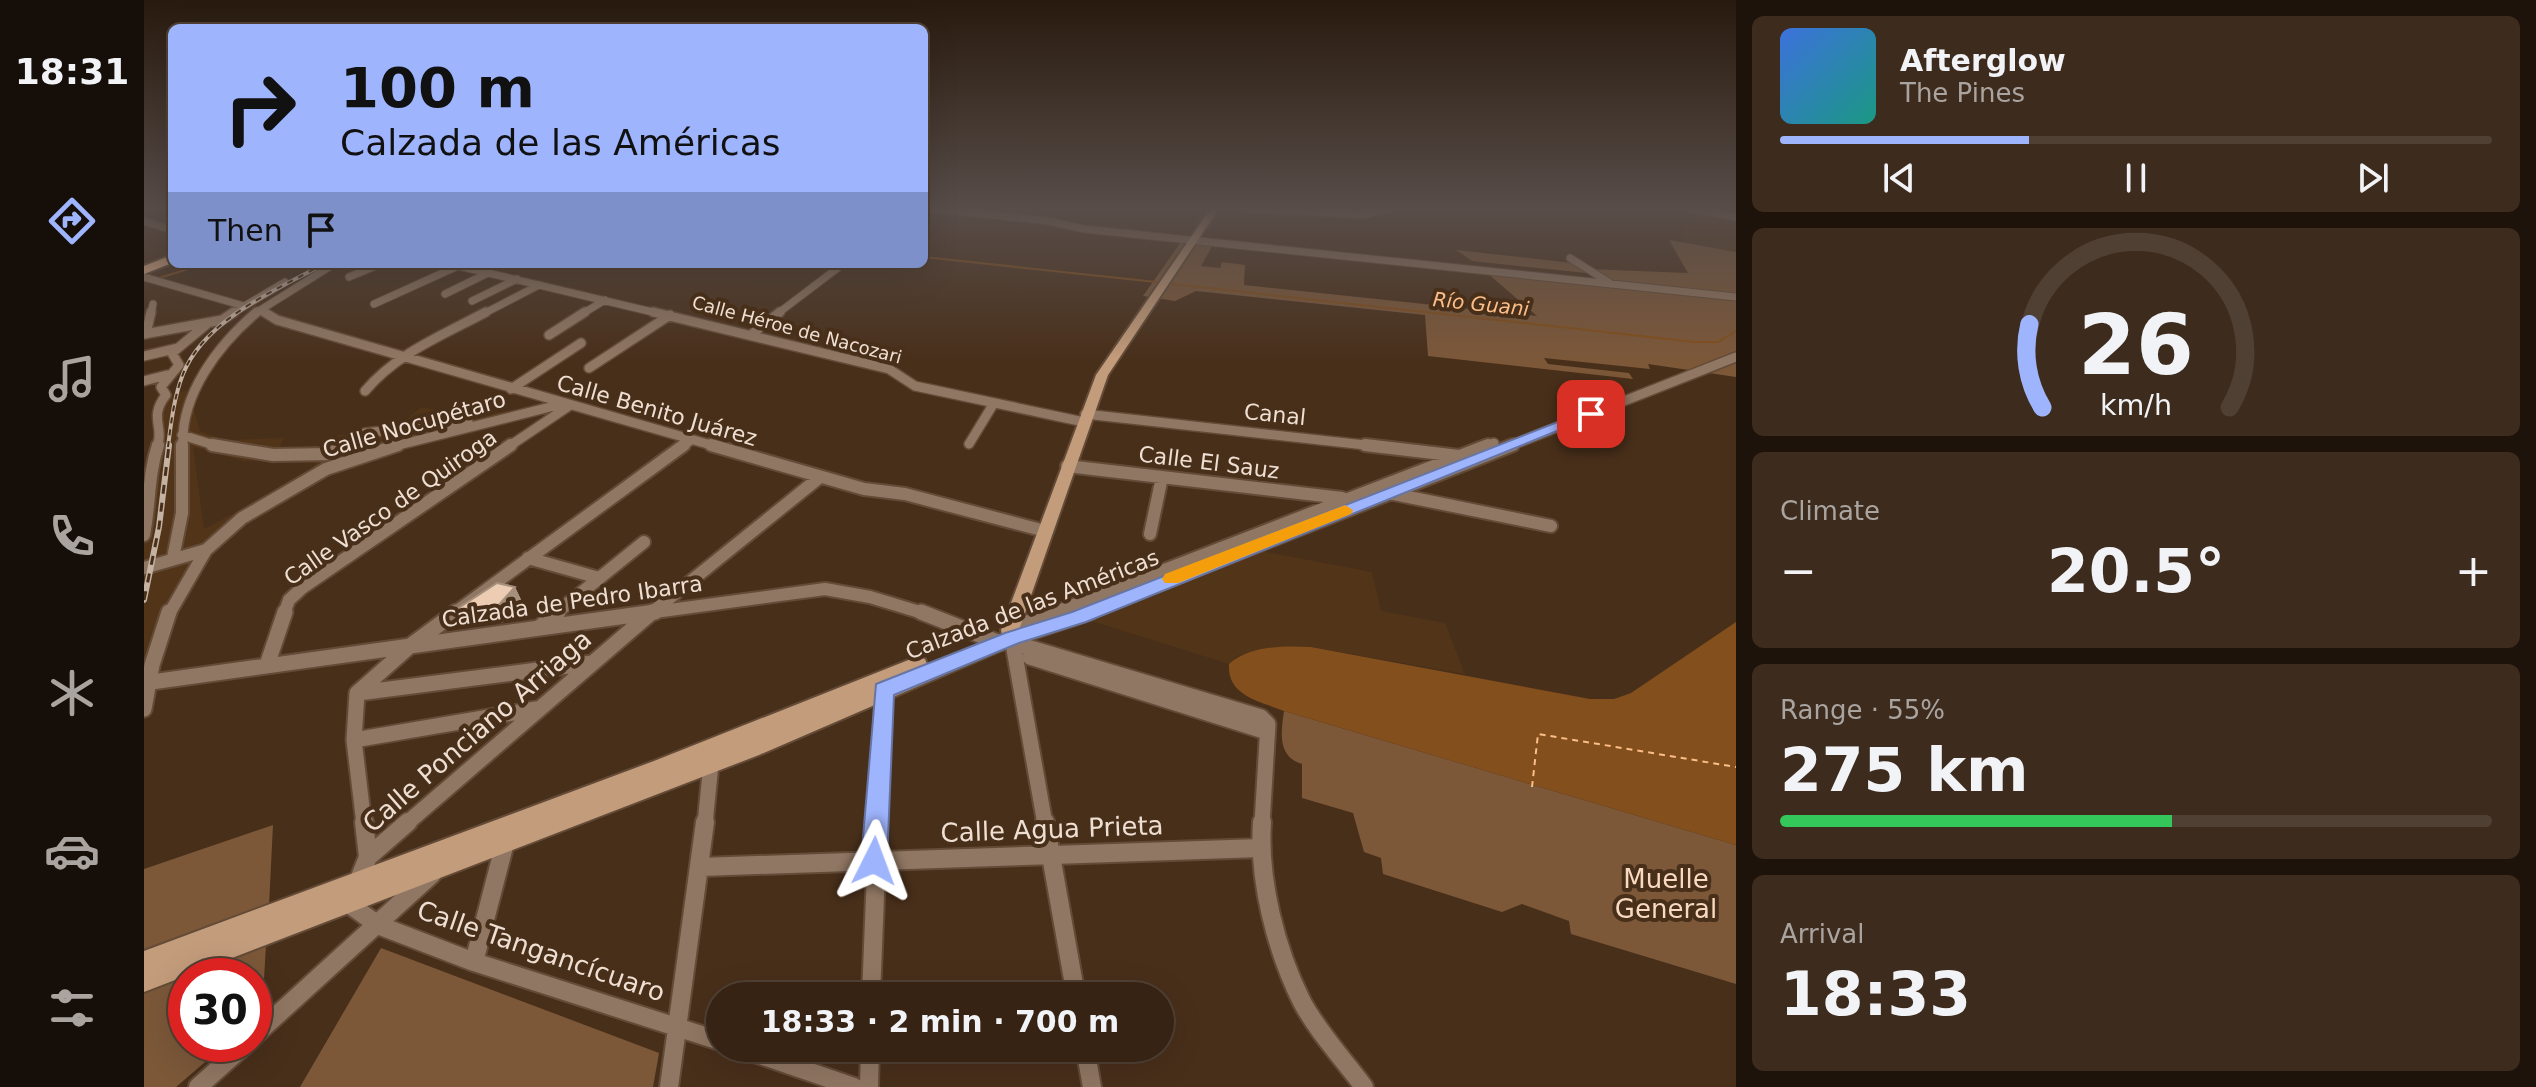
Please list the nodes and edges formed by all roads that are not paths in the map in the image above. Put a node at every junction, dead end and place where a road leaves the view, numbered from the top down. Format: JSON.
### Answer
{"nodes":[{"id":1,"x":1180,"y":259,"type":"edge"},
{"id":2,"x":1367,"y":259,"type":"edge"},
{"id":3,"x":1571,"y":259,"type":"edge"},
{"id":4,"x":168,"y":260,"type":"edge"},
{"id":5,"x":314,"y":268,"type":"edge"},
{"id":6,"x":327,"y":268,"type":"edge"},
{"id":7,"x":370,"y":268,"type":"edge"},
{"id":8,"x":448,"y":268,"type":"edge"},
{"id":9,"x":467,"y":268,"type":"edge"},
{"id":10,"x":838,"y":268,"type":"edge"},
{"id":11,"x":488,"y":273,"type":"junction"},
{"id":12,"x":149,"y":274,"type":"edge"},
{"id":13,"x":349,"y":277,"type":"dead end"},
{"id":14,"x":517,"y":279,"type":"junction"},
{"id":15,"x":539,"y":285,"type":"junction"},
{"id":16,"x":1613,"y":285,"type":"junction"},
{"id":17,"x":445,"y":294,"type":"dead end"},
{"id":18,"x":1736,"y":297,"type":"edge"},
{"id":19,"x":605,"y":300,"type":"junction"},
{"id":20,"x":472,"y":301,"type":"dead end"},
{"id":21,"x":153,"y":304,"type":"dead end"},
{"id":22,"x":374,"y":304,"type":"dead end"},
{"id":23,"x":244,"y":306,"type":"junction"},
{"id":24,"x":262,"y":311,"type":"junction"},
{"id":25,"x":670,"y":315,"type":"junction"},
{"id":26,"x":207,"y":324,"type":"junction"},
{"id":27,"x":145,"y":334,"type":"edge"},
{"id":28,"x":752,"y":334,"type":"junction"},
{"id":29,"x":549,"y":335,"type":"dead end"},
{"id":30,"x":581,"y":343,"type":"dead end"},
{"id":31,"x":178,"y":348,"type":"junction"},
{"id":32,"x":1736,"y":349,"type":"edge"},
{"id":33,"x":144,"y":356,"type":"edge"},
{"id":34,"x":401,"y":357,"type":"junction"},
{"id":35,"x":1736,"y":357,"type":"edge"},
{"id":36,"x":589,"y":368,"type":"dead end"},
{"id":37,"x":171,"y":374,"type":"junction"},
{"id":38,"x":144,"y":381,"type":"edge"},
{"id":39,"x":1667,"y":381,"type":"junction"},
{"id":40,"x":511,"y":389,"type":"junction"},
{"id":41,"x":365,"y":391,"type":"dead end"},
{"id":42,"x":994,"y":403,"type":"junction"},
{"id":43,"x":158,"y":405,"type":"junction"},
{"id":44,"x":565,"y":405,"type":"junction"},
{"id":45,"x":144,"y":408,"type":"edge"},
{"id":46,"x":1085,"y":418,"type":"junction"},
{"id":47,"x":496,"y":419,"type":"junction"},
{"id":48,"x":1533,"y":432,"type":"junction"},
{"id":49,"x":182,"y":435,"type":"junction"},
{"id":50,"x":157,"y":436,"type":"junction"},
{"id":51,"x":144,"y":439,"type":"edge"},
{"id":52,"x":691,"y":440,"type":"junction"},
{"id":53,"x":969,"y":444,"type":"dead end"},
{"id":54,"x":330,"y":454,"type":"junction"},
{"id":55,"x":1459,"y":456,"type":"junction"},
{"id":56,"x":1067,"y":466,"type":"junction"},
{"id":57,"x":326,"y":469,"type":"junction"},
{"id":58,"x":146,"y":472,"type":"edge"},
{"id":59,"x":820,"y":477,"type":"junction"},
{"id":60,"x":1162,"y":477,"type":"junction"},
{"id":61,"x":1389,"y":493,"type":"junction"},
{"id":62,"x":1351,"y":502,"type":"junction"},
{"id":63,"x":1551,"y":526,"type":"dead end"},
{"id":64,"x":1045,"y":531,"type":"junction"},
{"id":65,"x":1150,"y":534,"type":"dead end"},
{"id":66,"x":144,"y":535,"type":"edge"},
{"id":67,"x":644,"y":542,"type":"dead end"},
{"id":68,"x":206,"y":550,"type":"junction"},
{"id":69,"x":173,"y":558,"type":"junction"},
{"id":70,"x":528,"y":558,"type":"junction"},
{"id":71,"x":144,"y":568,"type":"edge"},
{"id":72,"x":599,"y":578,"type":"junction"},
{"id":73,"x":653,"y":612,"type":"junction"},
{"id":74,"x":540,"y":627,"type":"junction"},
{"id":75,"x":1007,"y":641,"type":"junction"},
{"id":76,"x":410,"y":646,"type":"junction"},
{"id":77,"x":592,"y":663,"type":"junction"},
{"id":78,"x":267,"y":665,"type":"junction"},
{"id":79,"x":146,"y":683,"type":"edge"},
{"id":80,"x":884,"y":684,"type":"junction"},
{"id":81,"x":357,"y":693,"type":"junction"},
{"id":82,"x":144,"y":709,"type":"edge"},
{"id":83,"x":539,"y":709,"type":"junction"},
{"id":84,"x":354,"y":740,"type":"junction"},
{"id":85,"x":750,"y":740,"type":"junction"},
{"id":86,"x":711,"y":764,"type":"junction"},
{"id":87,"x":507,"y":834,"type":"junction"},
{"id":88,"x":1260,"y":848,"type":"junction"},
{"id":89,"x":1052,"y":855,"type":"junction"},
{"id":90,"x":368,"y":857,"type":"junction"},
{"id":91,"x":874,"y":861,"type":"junction"},
{"id":92,"x":701,"y":867,"type":"junction"},
{"id":93,"x":439,"y":868,"type":"junction"},
{"id":94,"x":358,"y":882,"type":"junction"},
{"id":95,"x":349,"y":904,"type":"junction"},
{"id":96,"x":378,"y":925,"type":"junction"},
{"id":97,"x":474,"y":962,"type":"junction"},
{"id":98,"x":144,"y":963,"type":"edge"},
{"id":99,"x":144,"y":979,"type":"edge"},
{"id":100,"x":871,"y":982,"type":"edge"},
{"id":101,"x":1074,"y":982,"type":"edge"},
{"id":102,"x":272,"y":1020,"type":"edge"},
{"id":103,"x":679,"y":1027,"type":"junction"},
{"id":104,"x":706,"y":1036,"type":"edge"},
{"id":105,"x":226,"y":1062,"type":"edge"},
{"id":106,"x":781,"y":1062,"type":"edge"},
{"id":107,"x":870,"y":1062,"type":"edge"},
{"id":108,"x":1088,"y":1062,"type":"edge"},
{"id":109,"x":198,"y":1087,"type":"edge"},
{"id":110,"x":669,"y":1087,"type":"edge"},
{"id":111,"x":854,"y":1087,"type":"edge"},
{"id":112,"x":869,"y":1087,"type":"edge"},
{"id":113,"x":1092,"y":1087,"type":"edge"},
{"id":114,"x":1364,"y":1087,"type":"edge"}],
"edges":[{"from":1,"to":46,"type":"main road"},
{"from":2,"to":16,"type":"street"},
{"from":3,"to":16,"type":"street"},
{"from":4,"to":12,"type":"main road"},
{"from":5,"to":23,"type":"street"},
{"from":6,"to":24,"type":"street"},
{"from":7,"to":13,"type":"street"},
{"from":8,"to":22,"type":"street"},
{"from":9,"to":11,"type":"street","name":"Calle Héroe de Nacozari"},
{"from":10,"to":28,"type":"street"},
{"from":11,"to":14,"type":"street","name":"Calle Héroe de Nacozari"},
{"from":11,"to":17,"type":"street"},
{"from":12,"to":23,"type":"street"},
{"from":14,"to":15,"type":"street","name":"Calle Héroe de Nacozari"},
{"from":14,"to":20,"type":"street"},
{"from":15,"to":19,"type":"street","name":"Calle Héroe de Nacozari"},
{"from":15,"to":34,"type":"street"},
{"from":16,"to":18,"type":"street"},
{"from":19,"to":25,"type":"street","name":"Calle Héroe de Nacozari"},
{"from":19,"to":29,"type":"street"},
{"from":21,"to":27,"type":"street"},
{"from":23,"to":26,"type":"street"},
{"from":24,"to":34,"type":"street","name":"Calle Benito Juárez"},
{"from":24,"to":49,"type":"street"},
{"from":25,"to":28,"type":"street","name":"Calle Héroe de Nacozari"},
{"from":25,"to":36,"type":"street"},
{"from":26,"to":27,"type":"street"},
{"from":26,"to":31,"type":"street"},
{"from":28,"to":42,"type":"street","name":"Calle Héroe de Nacozari"},
{"from":30,"to":40,"type":"street"},
{"from":31,"to":33,"type":"street"},
{"from":31,"to":37,"type":"street"},
{"from":32,"to":39,"type":"street","name":"Calzada de las Américas"},
{"from":34,"to":40,"type":"street","name":"Calle Benito Juárez"},
{"from":34,"to":41,"type":"street"},
{"from":35,"to":39,"type":"street","name":"Calzada de las Américas"},
{"from":37,"to":38,"type":"street"},
{"from":37,"to":43,"type":"street"},
{"from":39,"to":48,"type":"street","name":"Calzada de las Américas"},
{"from":40,"to":44,"type":"street","name":"Calle Benito Juárez"},
{"from":42,"to":46,"type":"street","name":"Calle Héroe de Nacozari"},
{"from":42,"to":53,"type":"street"},
{"from":43,"to":45,"type":"street"},
{"from":43,"to":50,"type":"street"},
{"from":44,"to":47,"type":"street","name":"Calle Nocupétaro"},
{"from":44,"to":52,"type":"street","name":"Calle Benito Juárez"},
{"from":44,"to":78,"type":"street","name":"Calle Vasco de Quiroga"},
{"from":46,"to":55,"type":"street","name":"Canal"},
{"from":46,"to":56,"type":"main road"},
{"from":47,"to":54,"type":"street"},
{"from":47,"to":57,"type":"street","name":"Calle Nocupétaro"},
{"from":48,"to":55,"type":"street","name":"Calzada de las Américas"},
{"from":48,"to":61,"type":"street","name":"Calzada de las Américas"},
{"from":49,"to":54,"type":"street"},
{"from":49,"to":69,"type":"street"},
{"from":50,"to":51,"type":"street"},
{"from":50,"to":58,"type":"street"},
{"from":52,"to":59,"type":"street","name":"Calle Benito Juárez"},
{"from":52,"to":70,"type":"street"},
{"from":54,"to":57,"type":"street"},
{"from":55,"to":62,"type":"street","name":"Calzada de las Américas"},
{"from":56,"to":60,"type":"street","name":"Calle El Sauz"},
{"from":56,"to":64,"type":"main road"},
{"from":57,"to":68,"type":"street","name":"Calle Nocupétaro"},
{"from":58,"to":66,"type":"street"},
{"from":59,"to":64,"type":"street","name":"Calle Benito Juárez"},
{"from":59,"to":73,"type":"street","name":"Calle Ponciano Arriaga"},
{"from":60,"to":62,"type":"street","name":"Calle El Sauz"},
{"from":60,"to":65,"type":"street"},
{"from":61,"to":62,"type":"street","name":"Calzada de las Américas"},
{"from":61,"to":63,"type":"street"},
{"from":62,"to":75,"type":"street","name":"Calzada de las Américas"},
{"from":64,"to":75,"type":"main road"},
{"from":67,"to":72,"type":"street"},
{"from":68,"to":69,"type":"street","name":"Calle Nocupétaro"},
{"from":68,"to":79,"type":"street","name":"Calle Nocupétaro"},
{"from":69,"to":71,"type":"street","name":"Calle Nocupétaro"},
{"from":70,"to":72,"type":"street"},
{"from":70,"to":76,"type":"street"},
{"from":72,"to":74,"type":"street"},
{"from":73,"to":74,"type":"street","name":"Calzada de Pedro Ibarra"},
{"from":73,"to":75,"type":"street","name":"Calzada de Pedro Ibarra"},
{"from":73,"to":77,"type":"street","name":"Calle Ponciano Arriaga"},
{"from":74,"to":76,"type":"street","name":"Calzada de Pedro Ibarra"},
{"from":75,"to":80,"type":"main road","name":"Calzada de las Américas"},
{"from":75,"to":88,"type":"street","name":"Calzada de Pedro Ibarra"},
{"from":75,"to":89,"type":"street"},
{"from":76,"to":78,"type":"street","name":"Calzada de Pedro Ibarra"},
{"from":76,"to":81,"type":"street"},
{"from":77,"to":81,"type":"street"},
{"from":77,"to":83,"type":"street","name":"Calle Ponciano Arriaga"},
{"from":78,"to":79,"type":"street","name":"Calzada de Pedro Ibarra"},
{"from":79,"to":82,"type":"street","name":"Calle Nocupétaro"},
{"from":80,"to":85,"type":"main road","name":"Calzada de las Américas"},
{"from":80,"to":91,"type":"street"},
{"from":81,"to":84,"type":"street"},
{"from":83,"to":84,"type":"street"},
{"from":83,"to":90,"type":"street","name":"Calle Ponciano Arriaga"},
{"from":84,"to":90,"type":"street"},
{"from":85,"to":86,"type":"main road","name":"Calzada de las Américas"},
{"from":85,"to":87,"type":"main road","name":"Calzada de las Américas"},
{"from":86,"to":87,"type":"main road","name":"Calzada de las Américas"},
{"from":86,"to":92,"type":"street"},
{"from":87,"to":93,"type":"main road","name":"Calzada de las Américas"},
{"from":87,"to":94,"type":"main road","name":"Calzada de las Américas"},
{"from":87,"to":97,"type":"street"},
{"from":88,"to":89,"type":"street","name":"Calle Agua Prieta"},
{"from":88,"to":114,"type":"street"},
{"from":89,"to":91,"type":"street","name":"Calle Agua Prieta"},
{"from":89,"to":101,"type":"street"},
{"from":90,"to":94,"type":"street"},
{"from":91,"to":92,"type":"street","name":"Calle Agua Prieta"},
{"from":91,"to":100,"type":"street"},
{"from":92,"to":103,"type":"street"},
{"from":93,"to":95,"type":"main road","name":"Calzada de las Américas"},
{"from":93,"to":96,"type":"street"},
{"from":94,"to":95,"type":"street"},
{"from":94,"to":98,"type":"main road","name":"Calzada de las Américas"},
{"from":95,"to":96,"type":"street","name":"Calle Tangancícuaro"},
{"from":95,"to":99,"type":"main road","name":"Calzada de las Américas"},
{"from":96,"to":97,"type":"street","name":"Calle Tangancícuaro"},
{"from":96,"to":102,"type":"street"},
{"from":97,"to":103,"type":"street","name":"Calle Tangancícuaro"},
{"from":103,"to":104,"type":"street","name":"Calle Tangancícuaro"},
{"from":103,"to":110,"type":"street"},
{"from":105,"to":109,"type":"street"},
{"from":106,"to":111,"type":"street"},
{"from":107,"to":112,"type":"street"},
{"from":108,"to":113,"type":"street"}]}
